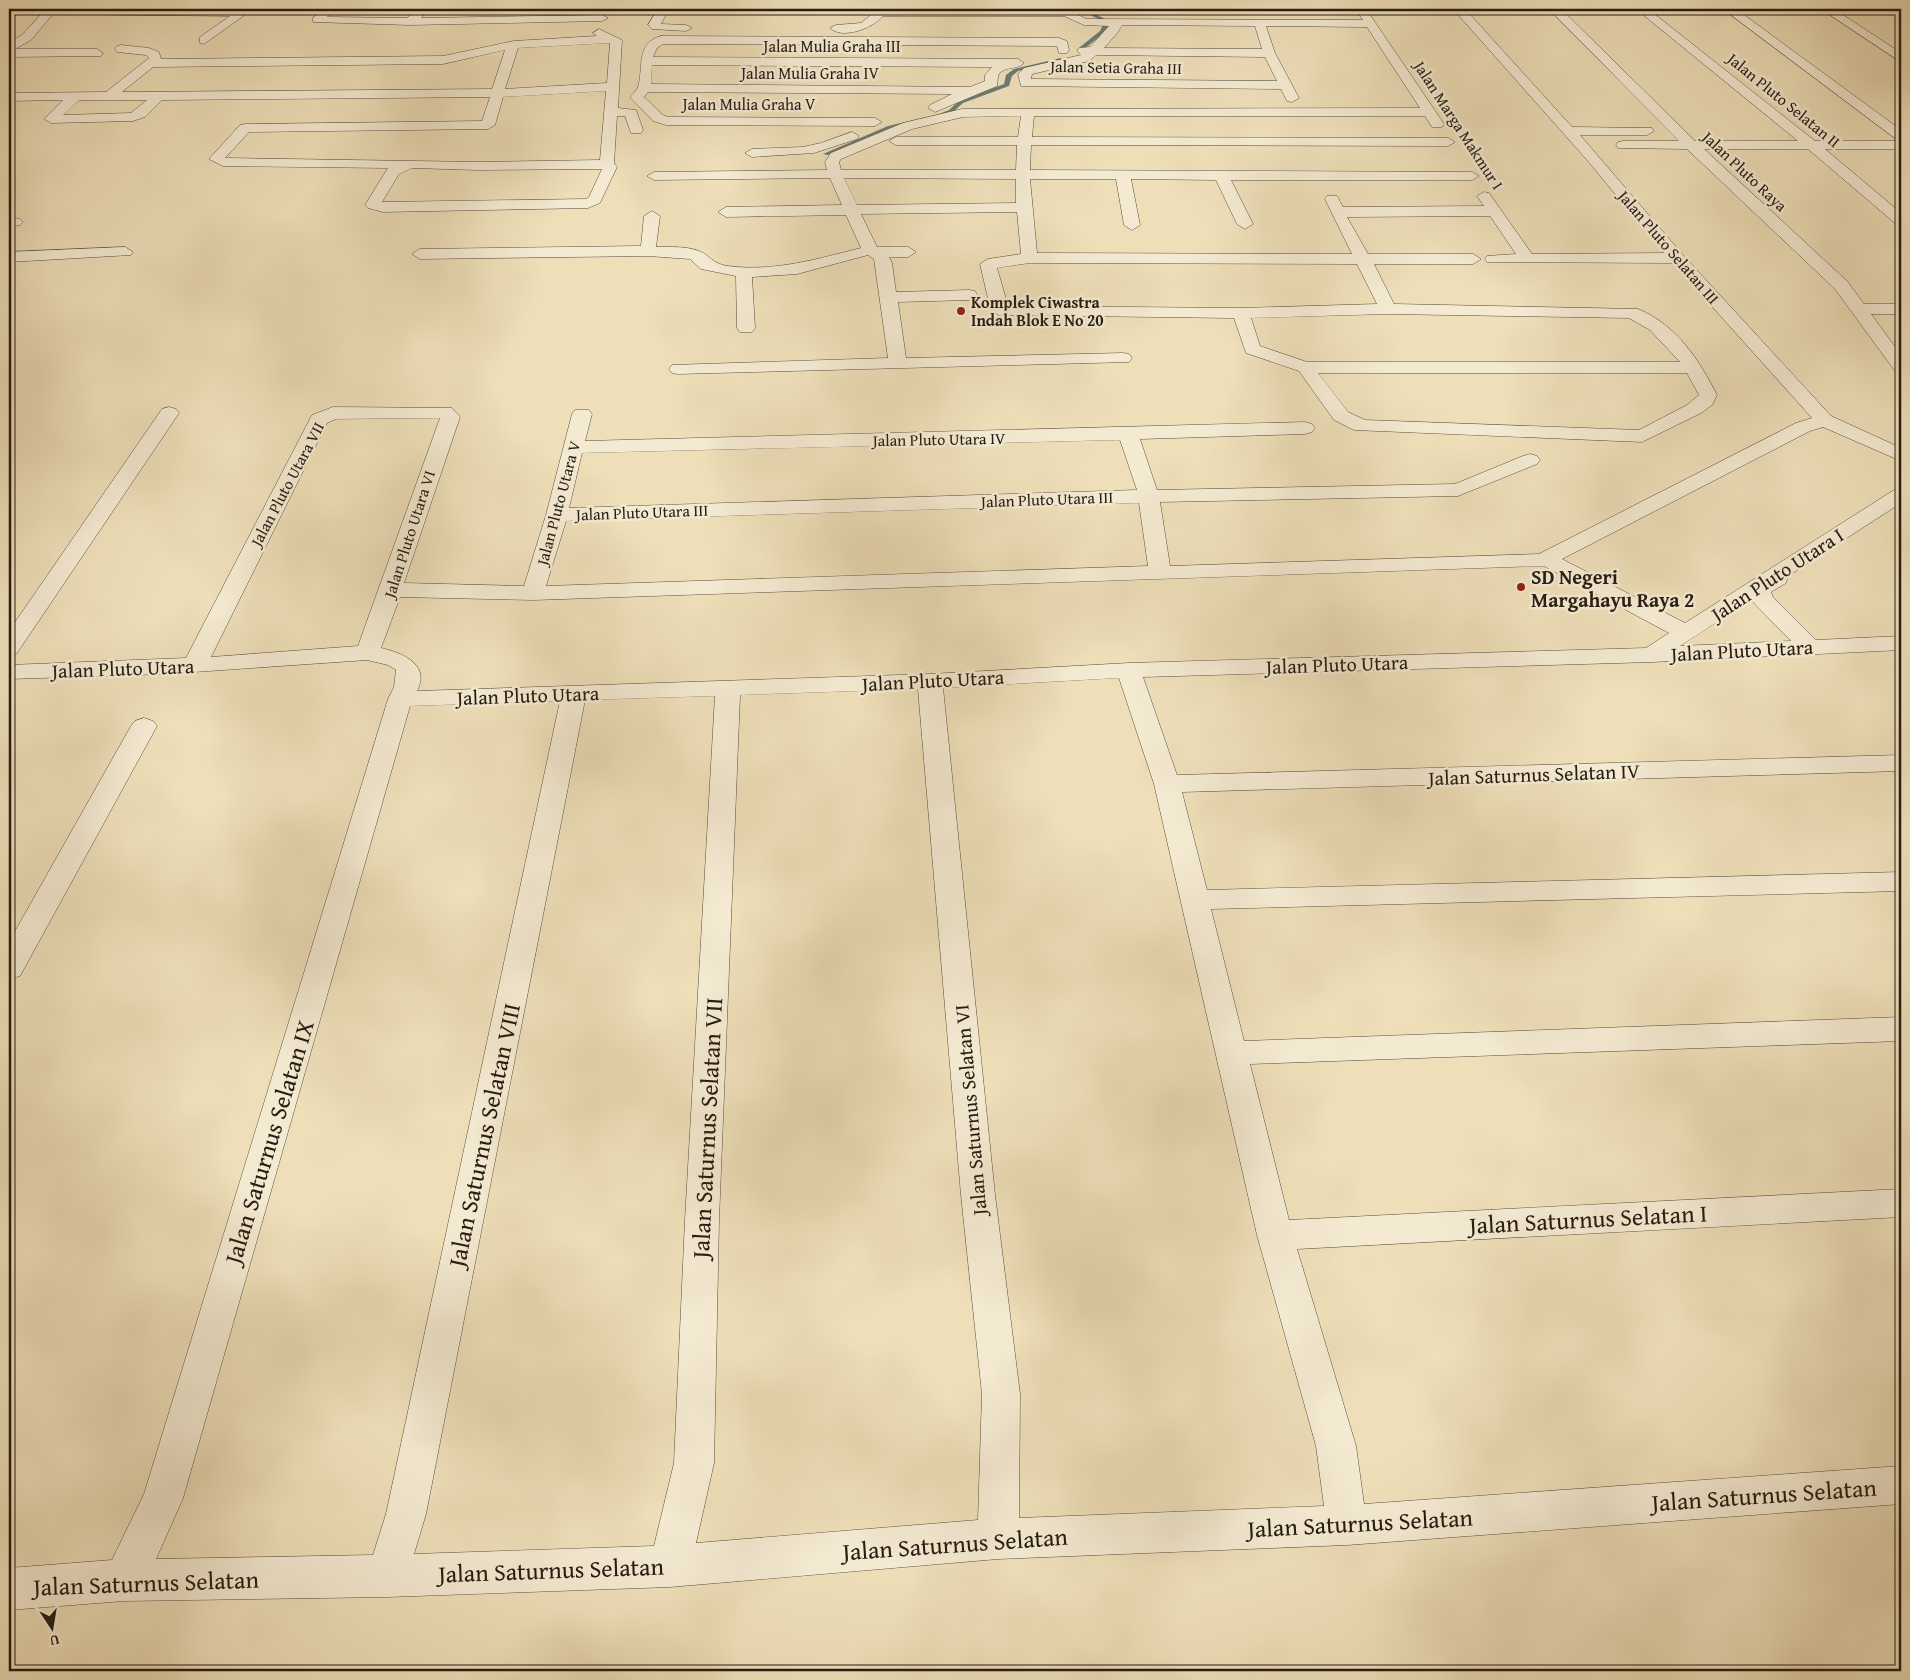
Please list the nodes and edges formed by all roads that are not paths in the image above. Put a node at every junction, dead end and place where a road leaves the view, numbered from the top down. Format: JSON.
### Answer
{"nodes":[{"id":1,"x":329,"y":9,"type":"edge"},
{"id":2,"x":424,"y":9,"type":"edge"},
{"id":3,"x":512,"y":9,"type":"edge"},
{"id":4,"x":663,"y":9,"type":"edge"},
{"id":5,"x":1112,"y":9,"type":"edge"},
{"id":6,"x":1361,"y":9,"type":"edge"},
{"id":7,"x":1459,"y":9,"type":"edge"},
{"id":8,"x":1555,"y":9,"type":"edge"},
{"id":9,"x":1642,"y":9,"type":"edge"},
{"id":10,"x":1729,"y":9,"type":"edge"},
{"id":11,"x":1827,"y":9,"type":"edge"},
{"id":12,"x":51,"y":10,"type":"edge"},
{"id":13,"x":244,"y":11,"type":"edge"},
{"id":14,"x":877,"y":12,"type":"edge"},
{"id":15,"x":605,"y":14,"type":"edge"},
{"id":16,"x":503,"y":19,"type":"junction"},
{"id":17,"x":410,"y":22,"type":"junction"},
{"id":18,"x":1117,"y":22,"type":"junction"},
{"id":19,"x":1259,"y":22,"type":"junction"},
{"id":20,"x":1371,"y":24,"type":"junction"},
{"id":21,"x":702,"y":28,"type":"dead end"},
{"id":22,"x":821,"y":28,"type":"dead end"},
{"id":23,"x":614,"y":39,"type":"junction"},
{"id":24,"x":204,"y":40,"type":"dead end"},
{"id":25,"x":514,"y":45,"type":"junction"},
{"id":26,"x":9,"y":48,"type":"edge"},
{"id":27,"x":121,"y":49,"type":"dead end"},
{"id":28,"x":1063,"y":50,"type":"junction"},
{"id":29,"x":1091,"y":52,"type":"junction"},
{"id":30,"x":9,"y":53,"type":"edge"},
{"id":31,"x":97,"y":53,"type":"dead end"},
{"id":32,"x":1269,"y":53,"type":"junction"},
{"id":33,"x":1901,"y":58,"type":"edge"},
{"id":34,"x":443,"y":60,"type":"junction"},
{"id":35,"x":507,"y":60,"type":"junction"},
{"id":36,"x":297,"y":61,"type":"junction"},
{"id":37,"x":646,"y":61,"type":"junction"},
{"id":38,"x":150,"y":63,"type":"junction"},
{"id":39,"x":1018,"y":63,"type":"junction"},
{"id":40,"x":1286,"y":85,"type":"junction"},
{"id":41,"x":612,"y":87,"type":"junction"},
{"id":42,"x":644,"y":88,"type":"junction"},
{"id":43,"x":975,"y":90,"type":"junction"},
{"id":44,"x":498,"y":93,"type":"junction"},
{"id":45,"x":270,"y":94,"type":"junction"},
{"id":46,"x":111,"y":95,"type":"junction"},
{"id":47,"x":159,"y":95,"type":"junction"},
{"id":48,"x":76,"y":96,"type":"junction"},
{"id":49,"x":9,"y":97,"type":"edge"},
{"id":50,"x":1297,"y":110,"type":"junction"},
{"id":51,"x":611,"y":111,"type":"junction"},
{"id":52,"x":1028,"y":112,"type":"junction"},
{"id":53,"x":1430,"y":112,"type":"junction"},
{"id":54,"x":882,"y":122,"type":"junction"},
{"id":55,"x":245,"y":128,"type":"junction"},
{"id":56,"x":636,"y":130,"type":"dead end"},
{"id":57,"x":1678,"y":130,"type":"junction"},
{"id":58,"x":1569,"y":131,"type":"junction"},
{"id":59,"x":1901,"y":136,"type":"edge"},
{"id":60,"x":869,"y":141,"type":"junction"},
{"id":61,"x":1023,"y":142,"type":"junction"},
{"id":62,"x":1448,"y":142,"type":"junction"},
{"id":63,"x":1306,"y":143,"type":"junction"},
{"id":64,"x":1812,"y":145,"type":"junction"},
{"id":65,"x":1901,"y":145,"type":"edge"},
{"id":66,"x":1692,"y":146,"type":"junction"},
{"id":67,"x":482,"y":151,"type":"dead end"},
{"id":68,"x":752,"y":153,"type":"dead end"},
{"id":69,"x":1618,"y":154,"type":"junction"},
{"id":70,"x":1592,"y":157,"type":"junction"},
{"id":71,"x":1706,"y":158,"type":"junction"},
{"id":72,"x":283,"y":162,"type":"junction"},
{"id":73,"x":410,"y":164,"type":"junction"},
{"id":74,"x":607,"y":165,"type":"junction"},
{"id":75,"x":478,"y":166,"type":"junction"},
{"id":76,"x":393,"y":171,"type":"junction"},
{"id":77,"x":835,"y":174,"type":"junction"},
{"id":78,"x":1022,"y":175,"type":"junction"},
{"id":79,"x":1123,"y":175,"type":"junction"},
{"id":80,"x":654,"y":176,"type":"dead end"},
{"id":81,"x":1222,"y":176,"type":"junction"},
{"id":82,"x":1472,"y":176,"type":"junction"},
{"id":83,"x":1322,"y":177,"type":"junction"},
{"id":84,"x":1023,"y":207,"type":"junction"},
{"id":85,"x":851,"y":209,"type":"junction"},
{"id":86,"x":1494,"y":210,"type":"junction"},
{"id":87,"x":726,"y":212,"type":"dead end"},
{"id":88,"x":1337,"y":212,"type":"junction"},
{"id":89,"x":652,"y":216,"type":"dead end"},
{"id":90,"x":1901,"y":221,"type":"edge"},
{"id":91,"x":1246,"y":224,"type":"dead end"},
{"id":92,"x":1132,"y":225,"type":"dead end"},
{"id":93,"x":648,"y":251,"type":"junction"},
{"id":94,"x":125,"y":252,"type":"dead end"},
{"id":95,"x":873,"y":252,"type":"junction"},
{"id":96,"x":908,"y":252,"type":"dead end"},
{"id":97,"x":420,"y":254,"type":"dead end"},
{"id":98,"x":9,"y":257,"type":"edge"},
{"id":99,"x":1030,"y":258,"type":"junction"},
{"id":100,"x":1677,"y":258,"type":"junction"},
{"id":101,"x":1363,"y":259,"type":"junction"},
{"id":102,"x":1473,"y":259,"type":"dead end"},
{"id":103,"x":1493,"y":259,"type":"dead end"},
{"id":104,"x":1527,"y":259,"type":"junction"},
{"id":105,"x":744,"y":272,"type":"junction"},
{"id":106,"x":970,"y":295,"type":"dead end"},
{"id":107,"x":890,"y":297,"type":"junction"},
{"id":108,"x":1388,"y":309,"type":"junction"},
{"id":109,"x":1860,"y":309,"type":"junction"},
{"id":110,"x":1901,"y":309,"type":"edge"},
{"id":111,"x":1241,"y":313,"type":"junction"},
{"id":112,"x":746,"y":328,"type":"dead end"},
{"id":113,"x":1123,"y":358,"type":"dead end"},
{"id":114,"x":898,"y":362,"type":"junction"},
{"id":115,"x":1305,"y":368,"type":"junction"},
{"id":116,"x":1694,"y":368,"type":"junction"},
{"id":117,"x":1901,"y":368,"type":"edge"},
{"id":118,"x":678,"y":369,"type":"dead end"},
{"id":119,"x":169,"y":413,"type":"dead end"},
{"id":120,"x":449,"y":414,"type":"joint"},
{"id":121,"x":582,"y":414,"type":"dead end"},
{"id":122,"x":1824,"y":420,"type":"junction"},
{"id":123,"x":1304,"y":428,"type":"dead end"},
{"id":124,"x":1128,"y":434,"type":"junction"},
{"id":125,"x":573,"y":447,"type":"junction"},
{"id":126,"x":1901,"y":455,"type":"edge"},
{"id":127,"x":1530,"y":460,"type":"dead end"},
{"id":128,"x":1901,"y":494,"type":"edge"},
{"id":129,"x":1149,"y":496,"type":"junction"},
{"id":130,"x":557,"y":515,"type":"junction"},
{"id":131,"x":1901,"y":515,"type":"edge"},
{"id":132,"x":1546,"y":559,"type":"junction"},
{"id":133,"x":1160,"y":572,"type":"junction"},
{"id":134,"x":391,"y":590,"type":"junction"},
{"id":135,"x":533,"y":593,"type":"junction"},
{"id":136,"x":1686,"y":633,"type":"junction"},
{"id":137,"x":1901,"y":643,"type":"edge"},
{"id":138,"x":1809,"y":646,"type":"junction"},
{"id":139,"x":9,"y":648,"type":"edge"},
{"id":140,"x":367,"y":653,"type":"junction"},
{"id":141,"x":1652,"y":654,"type":"junction"},
{"id":142,"x":195,"y":665,"type":"junction"},
{"id":143,"x":1129,"y":670,"type":"junction"},
{"id":144,"x":9,"y":672,"type":"edge"},
{"id":145,"x":930,"y":681,"type":"junction"},
{"id":146,"x":728,"y":688,"type":"junction"},
{"id":147,"x":574,"y":693,"type":"junction"},
{"id":148,"x":400,"y":699,"type":"junction"},
{"id":149,"x":144,"y":726,"type":"dead end"},
{"id":150,"x":1901,"y":763,"type":"edge"},
{"id":151,"x":1167,"y":784,"type":"junction"},
{"id":152,"x":1901,"y":880,"type":"edge"},
{"id":153,"x":1195,"y":900,"type":"junction"},
{"id":154,"x":9,"y":968,"type":"edge"},
{"id":155,"x":1901,"y":1029,"type":"edge"},
{"id":156,"x":1233,"y":1053,"type":"junction"},
{"id":157,"x":1901,"y":1203,"type":"edge"},
{"id":158,"x":1275,"y":1235,"type":"junction"},
{"id":159,"x":1901,"y":1485,"type":"edge"},
{"id":160,"x":1347,"y":1525,"type":"junction"},
{"id":161,"x":998,"y":1539,"type":"junction"},
{"id":162,"x":670,"y":1566,"type":"junction"},
{"id":163,"x":387,"y":1576,"type":"junction"},
{"id":164,"x":124,"y":1580,"type":"junction"},
{"id":165,"x":9,"y":1589,"type":"edge"}],
"edges":[{"from":1,"to":17,"type":"street"},
{"from":2,"to":17,"type":"street"},
{"from":3,"to":16,"type":"street"},
{"from":4,"to":21,"type":"street"},
{"from":5,"to":18,"type":"street"},
{"from":6,"to":20,"type":"street","name":"Jalan Marga Makmur I"},
{"from":7,"to":58,"type":"street","name":"Jalan Pluto Selatan III"},
{"from":8,"to":57,"type":"street","name":"Jalan Pluto Raya"},
{"from":9,"to":64,"type":"street","name":"Jalan Pluto Selatan II"},
{"from":10,"to":59,"type":"street"},
{"from":11,"to":33,"type":"street"},
{"from":12,"to":13,"type":"street"},
{"from":12,"to":26,"type":"street"},
{"from":13,"to":24,"type":"street"},
{"from":14,"to":18,"type":"street"},
{"from":14,"to":22,"type":"street"},
{"from":15,"to":16,"type":"street"},
{"from":15,"to":23,"type":"street"},
{"from":16,"to":17,"type":"street"},
{"from":18,"to":19,"type":"street"},
{"from":18,"to":29,"type":"street"},
{"from":19,"to":20,"type":"street"},
{"from":19,"to":32,"type":"street"},
{"from":20,"to":53,"type":"street","name":"Jalan Marga Makmur I"},
{"from":23,"to":25,"type":"street"},
{"from":23,"to":41,"type":"street"},
{"from":25,"to":34,"type":"street"},
{"from":25,"to":35,"type":"street"},
{"from":27,"to":38,"type":"street"},
{"from":28,"to":29,"type":"street"},
{"from":28,"to":37,"type":"street"},
{"from":28,"to":39,"type":"street"},
{"from":29,"to":32,"type":"street"},
{"from":29,"to":40,"type":"street","name":"Jalan Setia Graha III"},
{"from":30,"to":31,"type":"street"},
{"from":32,"to":40,"type":"street"},
{"from":34,"to":35,"type":"street"},
{"from":34,"to":36,"type":"street"},
{"from":35,"to":44,"type":"street"},
{"from":36,"to":38,"type":"street"},
{"from":36,"to":45,"type":"street"},
{"from":37,"to":39,"type":"street","name":"Jalan Mulia Graha III"},
{"from":37,"to":42,"type":"street"},
{"from":38,"to":46,"type":"street"},
{"from":39,"to":43,"type":"street"},
{"from":40,"to":50,"type":"street"},
{"from":41,"to":44,"type":"street"},
{"from":41,"to":51,"type":"street"},
{"from":42,"to":43,"type":"street","name":"Jalan Mulia Graha IV"},
{"from":42,"to":54,"type":"street","name":"Jalan Mulia Graha V"},
{"from":43,"to":54,"type":"street"},
{"from":44,"to":45,"type":"street"},
{"from":44,"to":55,"type":"street"},
{"from":45,"to":47,"type":"street"},
{"from":45,"to":55,"type":"street"},
{"from":46,"to":47,"type":"street"},
{"from":46,"to":48,"type":"street"},
{"from":47,"to":48,"type":"street"},
{"from":48,"to":49,"type":"street"},
{"from":50,"to":52,"type":"street"},
{"from":50,"to":53,"type":"street"},
{"from":50,"to":63,"type":"street"},
{"from":51,"to":56,"type":"street"},
{"from":51,"to":74,"type":"street"},
{"from":52,"to":60,"type":"street"},
{"from":52,"to":61,"type":"street"},
{"from":53,"to":62,"type":"street","name":"Jalan Marga Makmur I"},
{"from":54,"to":68,"type":"street"},
{"from":55,"to":72,"type":"street"},
{"from":57,"to":58,"type":"street"},
{"from":57,"to":66,"type":"street","name":"Jalan Pluto Raya"},
{"from":58,"to":70,"type":"street","name":"Jalan Pluto Selatan III"},
{"from":60,"to":61,"type":"street"},
{"from":60,"to":77,"type":"street"},
{"from":61,"to":63,"type":"street"},
{"from":61,"to":78,"type":"street"},
{"from":62,"to":63,"type":"street"},
{"from":62,"to":82,"type":"street","name":"Jalan Marga Makmur I"},
{"from":63,"to":83,"type":"street"},
{"from":64,"to":65,"type":"street"},
{"from":64,"to":66,"type":"street"},
{"from":64,"to":90,"type":"street","name":"Jalan Pluto Selatan II"},
{"from":66,"to":69,"type":"street"},
{"from":66,"to":71,"type":"street","name":"Jalan Pluto Raya"},
{"from":67,"to":75,"type":"street"},
{"from":69,"to":70,"type":"street"},
{"from":69,"to":71,"type":"street"},
{"from":70,"to":100,"type":"street","name":"Jalan Pluto Selatan III"},
{"from":71,"to":109,"type":"street","name":"Jalan Pluto Raya"},
{"from":72,"to":73,"type":"street"},
{"from":72,"to":76,"type":"street"},
{"from":73,"to":75,"type":"street"},
{"from":73,"to":76,"type":"street"},
{"from":74,"to":75,"type":"street"},
{"from":74,"to":76,"type":"street"},
{"from":77,"to":78,"type":"street"},
{"from":77,"to":80,"type":"street"},
{"from":77,"to":85,"type":"street"},
{"from":78,"to":79,"type":"street"},
{"from":78,"to":84,"type":"street"},
{"from":79,"to":81,"type":"street"},
{"from":79,"to":92,"type":"street"},
{"from":81,"to":83,"type":"street"},
{"from":81,"to":91,"type":"street"},
{"from":82,"to":83,"type":"street"},
{"from":82,"to":86,"type":"street","name":"Jalan Marga Makmur I"},
{"from":83,"to":88,"type":"street"},
{"from":84,"to":85,"type":"street"},
{"from":84,"to":99,"type":"street"},
{"from":85,"to":87,"type":"street"},
{"from":85,"to":95,"type":"street"},
{"from":86,"to":88,"type":"street"},
{"from":86,"to":104,"type":"street","name":"Jalan Marga Makmur I"},
{"from":88,"to":101,"type":"street"},
{"from":89,"to":93,"type":"street"},
{"from":93,"to":97,"type":"street"},
{"from":93,"to":105,"type":"street"},
{"from":94,"to":98,"type":"street"},
{"from":95,"to":96,"type":"street"},
{"from":95,"to":105,"type":"street"},
{"from":95,"to":107,"type":"street"},
{"from":99,"to":101,"type":"street"},
{"from":99,"to":111,"type":"street"},
{"from":100,"to":104,"type":"street"},
{"from":100,"to":122,"type":"street","name":"Jalan Pluto Selatan III"},
{"from":101,"to":102,"type":"street"},
{"from":101,"to":108,"type":"street"},
{"from":103,"to":104,"type":"street"},
{"from":105,"to":112,"type":"street"},
{"from":106,"to":107,"type":"street"},
{"from":107,"to":114,"type":"street"},
{"from":108,"to":111,"type":"street"},
{"from":108,"to":116,"type":"street"},
{"from":109,"to":110,"type":"street"},
{"from":109,"to":117,"type":"street","name":"Jalan Pluto Raya"},
{"from":111,"to":115,"type":"street"},
{"from":113,"to":114,"type":"street"},
{"from":114,"to":118,"type":"street"},
{"from":115,"to":116,"type":"street"},
{"from":115,"to":116,"type":"street"},
{"from":119,"to":139,"type":"street"},
{"from":120,"to":134,"type":"street","name":"Jalan Pluto Utara VI"},
{"from":120,"to":142,"type":"street","name":"Jalan Pluto Utara VII"},
{"from":121,"to":125,"type":"street","name":"Jalan Pluto Utara V"},
{"from":122,"to":126,"type":"street","name":"Jalan Pluto Selatan III"},
{"from":122,"to":132,"type":"street"},
{"from":123,"to":124,"type":"street","name":"Jalan Pluto Utara IV"},
{"from":124,"to":125,"type":"street","name":"Jalan Pluto Utara IV"},
{"from":124,"to":129,"type":"street"},
{"from":125,"to":130,"type":"street","name":"Jalan Pluto Utara V"},
{"from":127,"to":129,"type":"street","name":"Jalan Pluto Utara III"},
{"from":128,"to":136,"type":"street","name":"Jalan Pluto Utara I"},
{"from":129,"to":130,"type":"street","name":"Jalan Pluto Utara III"},
{"from":129,"to":133,"type":"street"},
{"from":130,"to":135,"type":"street","name":"Jalan Pluto Utara V"},
{"from":131,"to":138,"type":"street"},
{"from":132,"to":133,"type":"street"},
{"from":132,"to":136,"type":"street"},
{"from":133,"to":135,"type":"street"},
{"from":134,"to":135,"type":"street"},
{"from":134,"to":140,"type":"street","name":"Jalan Pluto Utara VI"},
{"from":136,"to":141,"type":"street","name":"Jalan Pluto Utara I"},
{"from":137,"to":138,"type":"street","name":"Jalan Pluto Utara"},
{"from":138,"to":141,"type":"street","name":"Jalan Pluto Utara"},
{"from":140,"to":142,"type":"street","name":"Jalan Pluto Utara"},
{"from":140,"to":148,"type":"street","name":"Jalan Pluto Utara"},
{"from":141,"to":143,"type":"street","name":"Jalan Pluto Utara"},
{"from":142,"to":144,"type":"street","name":"Jalan Pluto Utara"},
{"from":143,"to":145,"type":"street","name":"Jalan Pluto Utara"},
{"from":143,"to":151,"type":"street"},
{"from":145,"to":146,"type":"street","name":"Jalan Pluto Utara"},
{"from":145,"to":161,"type":"street","name":"Jalan Saturnus Selatan VI"},
{"from":146,"to":147,"type":"street","name":"Jalan Pluto Utara"},
{"from":146,"to":162,"type":"street","name":"Jalan Saturnus Selatan VII"},
{"from":147,"to":148,"type":"street","name":"Jalan Pluto Utara"},
{"from":147,"to":163,"type":"street","name":"Jalan Saturnus Selatan VIII"},
{"from":148,"to":164,"type":"street","name":"Jalan Saturnus Selatan IX"},
{"from":149,"to":154,"type":"street"},
{"from":150,"to":151,"type":"street","name":"Jalan Saturnus Selatan IV"},
{"from":151,"to":153,"type":"street"},
{"from":152,"to":153,"type":"street"},
{"from":153,"to":156,"type":"street"},
{"from":155,"to":156,"type":"street"},
{"from":156,"to":158,"type":"street"},
{"from":157,"to":158,"type":"street","name":"Jalan Saturnus Selatan I"},
{"from":158,"to":160,"type":"street"},
{"from":159,"to":160,"type":"street","name":"Jalan Saturnus Selatan"},
{"from":160,"to":161,"type":"street","name":"Jalan Saturnus Selatan"},
{"from":161,"to":162,"type":"street","name":"Jalan Saturnus Selatan"},
{"from":162,"to":163,"type":"street","name":"Jalan Saturnus Selatan"},
{"from":163,"to":164,"type":"street","name":"Jalan Saturnus Selatan"},
{"from":164,"to":165,"type":"street","name":"Jalan Saturnus Selatan"}]}
